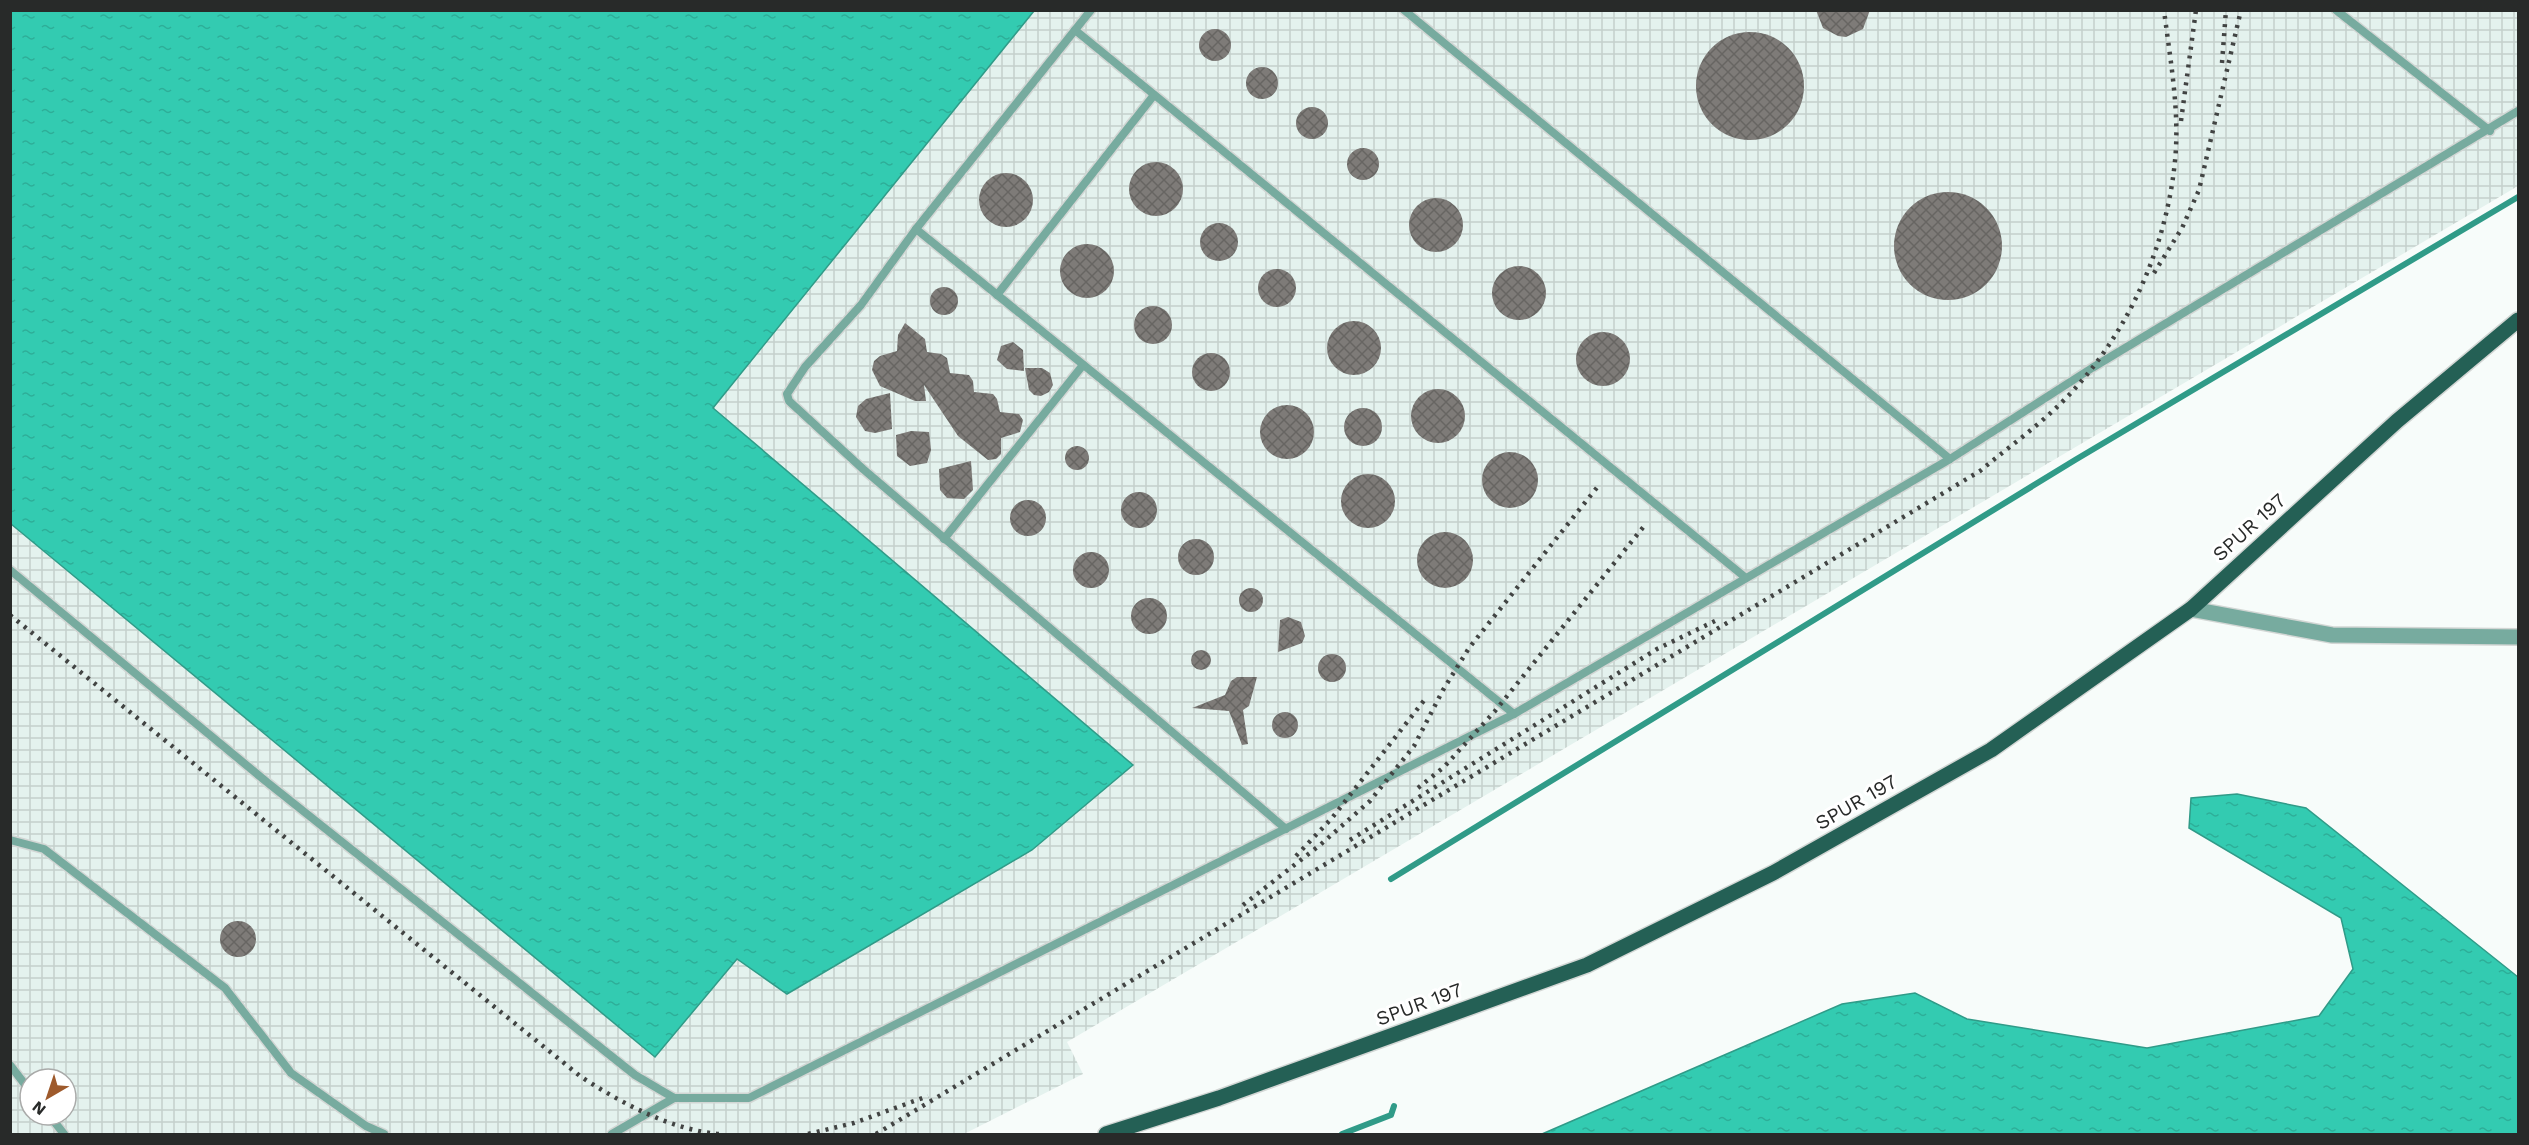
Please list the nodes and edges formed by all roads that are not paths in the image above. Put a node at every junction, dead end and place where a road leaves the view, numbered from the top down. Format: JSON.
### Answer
{"nodes":[{"id":1,"x":1091,"y":10,"type":"edge"},
{"id":2,"x":1404,"y":10,"type":"edge"},
{"id":3,"x":2336,"y":10,"type":"edge"},
{"id":4,"x":1075,"y":30,"type":"junction"},
{"id":5,"x":1154,"y":95,"type":"junction"},
{"id":6,"x":2518,"y":111,"type":"edge"},
{"id":7,"x":2490,"y":131,"type":"junction"},
{"id":8,"x":916,"y":229,"type":"junction"},
{"id":9,"x":997,"y":295,"type":"junction"},
{"id":10,"x":2518,"y":320,"type":"edge"},
{"id":11,"x":1083,"y":365,"type":"junction"},
{"id":12,"x":1950,"y":459,"type":"junction"},
{"id":13,"x":944,"y":538,"type":"junction"},
{"id":14,"x":10,"y":570,"type":"edge"},
{"id":15,"x":1746,"y":578,"type":"junction"},
{"id":16,"x":2191,"y":609,"type":"junction"},
{"id":17,"x":2518,"y":637,"type":"edge"},
{"id":18,"x":1514,"y":714,"type":"junction"},
{"id":19,"x":1286,"y":829,"type":"junction"},
{"id":20,"x":10,"y":840,"type":"edge"},
{"id":21,"x":674,"y":1098,"type":"junction"},
{"id":22,"x":384,"y":1134,"type":"edge"},
{"id":23,"x":612,"y":1134,"type":"edge"},
{"id":24,"x":1106,"y":1134,"type":"edge"}],
"edges":[{"from":1,"to":4,"type":"lane"},
{"from":2,"to":12,"type":"lane"},
{"from":3,"to":7,"type":"lane"},
{"from":4,"to":5,"type":"lane"},
{"from":4,"to":8,"type":"lane"},
{"from":5,"to":9,"type":"lane"},
{"from":5,"to":15,"type":"lane"},
{"from":6,"to":7,"type":"lane"},
{"from":7,"to":12,"type":"lane"},
{"from":8,"to":9,"type":"lane"},
{"from":8,"to":13,"type":"lane"},
{"from":9,"to":11,"type":"lane"},
{"from":10,"to":16,"type":"main road","name":"SPUR 197"},
{"from":11,"to":13,"type":"lane"},
{"from":11,"to":18,"type":"lane"},
{"from":12,"to":15,"type":"lane"},
{"from":13,"to":19,"type":"lane"},
{"from":14,"to":21,"type":"lane"},
{"from":15,"to":18,"type":"lane"},
{"from":16,"to":17,"type":"street"},
{"from":16,"to":24,"type":"main road","name":"SPUR 197"},
{"from":18,"to":19,"type":"lane"},
{"from":19,"to":21,"type":"lane"},
{"from":20,"to":22,"type":"lane"},
{"from":21,"to":23,"type":"lane"}]}
